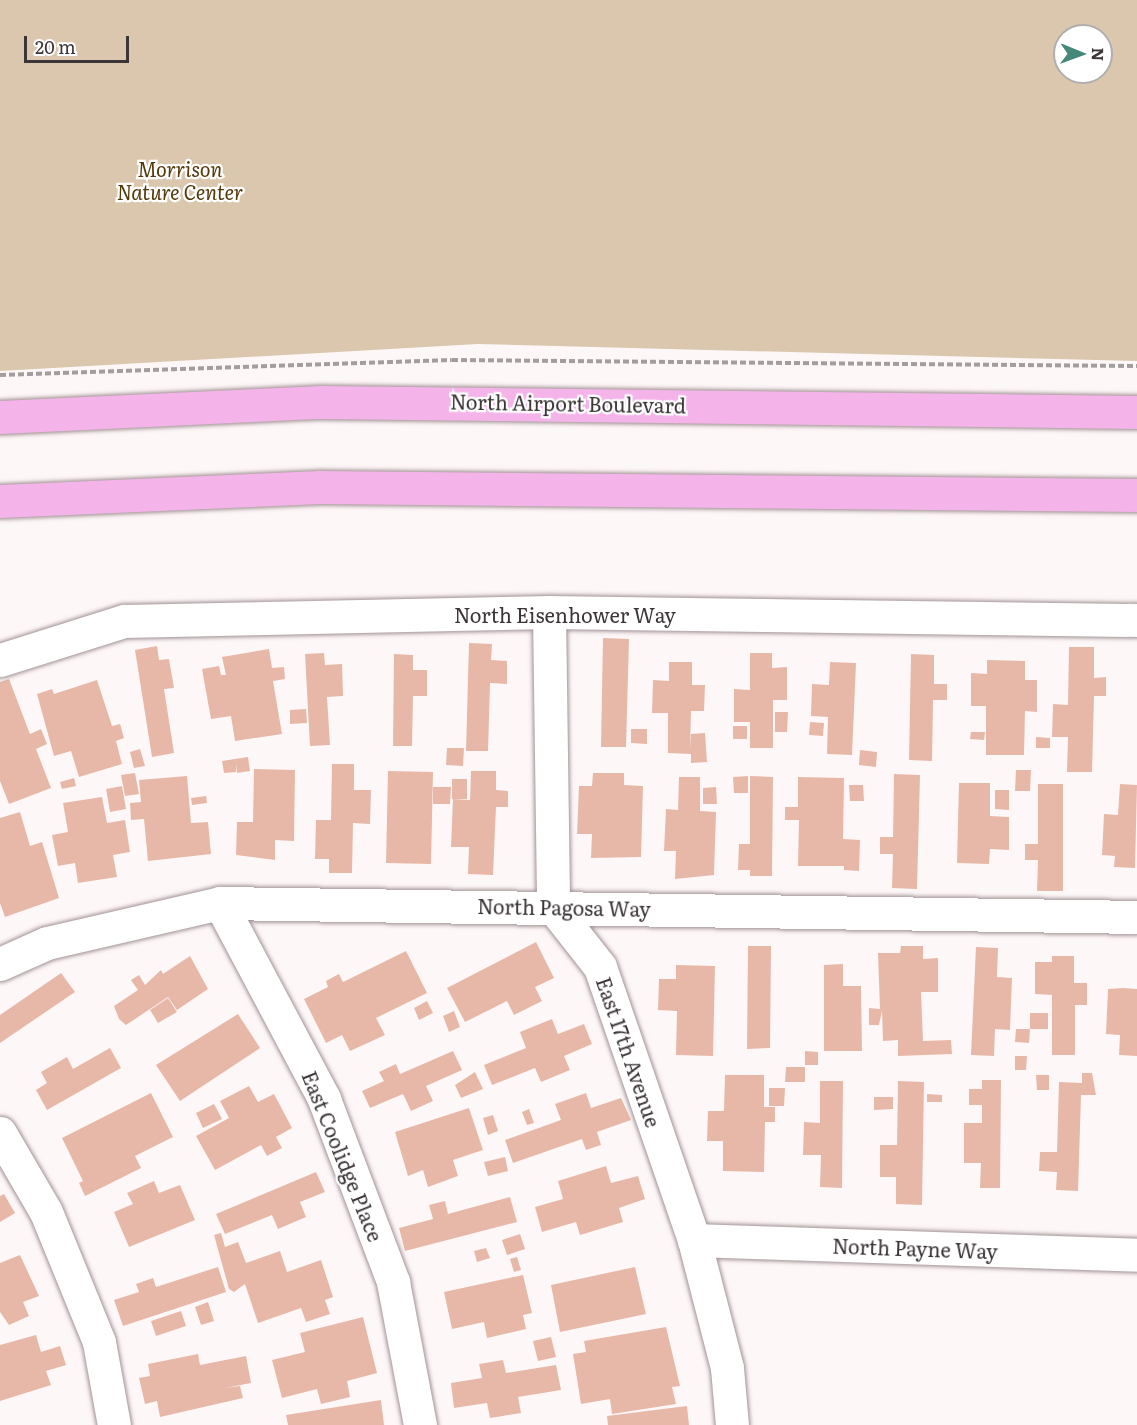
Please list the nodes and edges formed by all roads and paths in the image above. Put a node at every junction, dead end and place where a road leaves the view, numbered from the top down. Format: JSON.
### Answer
{"nodes":[{"id":1,"x":1137,"y":366,"type":"edge"},
{"id":2,"x":0,"y":375,"type":"edge"},
{"id":3,"x":1137,"y":412,"type":"edge"},
{"id":4,"x":0,"y":417,"type":"edge"},
{"id":5,"x":1137,"y":495,"type":"edge"},
{"id":6,"x":0,"y":501,"type":"edge"},
{"id":7,"x":549,"y":612,"type":"junction"},
{"id":8,"x":1137,"y":620,"type":"edge"},
{"id":9,"x":0,"y":660,"type":"edge"},
{"id":10,"x":220,"y":903,"type":"junction"},
{"id":11,"x":553,"y":907,"type":"junction"},
{"id":12,"x":1137,"y":917,"type":"edge"},
{"id":13,"x":0,"y":964,"type":"edge"},
{"id":14,"x":0,"y":1133,"type":"edge"},
{"id":15,"x":693,"y":1240,"type":"junction"},
{"id":16,"x":1137,"y":1255,"type":"edge"},
{"id":17,"x":114,"y":1425,"type":"edge"},
{"id":18,"x":420,"y":1425,"type":"edge"},
{"id":19,"x":732,"y":1425,"type":"edge"}],
"edges":[{"from":1,"to":2,"type":"path"},
{"from":3,"to":4,"type":"main road","name":"North Airport Boulevard"},
{"from":5,"to":6,"type":"main road"},
{"from":7,"to":8,"type":"street","name":"North Eisenhower Way"},
{"from":7,"to":9,"type":"street","name":"North Eisenhower Way"},
{"from":7,"to":11,"type":"street"},
{"from":10,"to":11,"type":"street","name":"North Pagosa Way"},
{"from":10,"to":13,"type":"street","name":"North Pagosa Way"},
{"from":10,"to":18,"type":"street","name":"East Coolidge Place"},
{"from":11,"to":12,"type":"street","name":"North Pagosa Way"},
{"from":11,"to":15,"type":"street","name":"East 17th Avenue"},
{"from":14,"to":17,"type":"street"},
{"from":15,"to":16,"type":"street","name":"North Payne Way"},
{"from":15,"to":19,"type":"street","name":"East 17th Avenue"}]}
